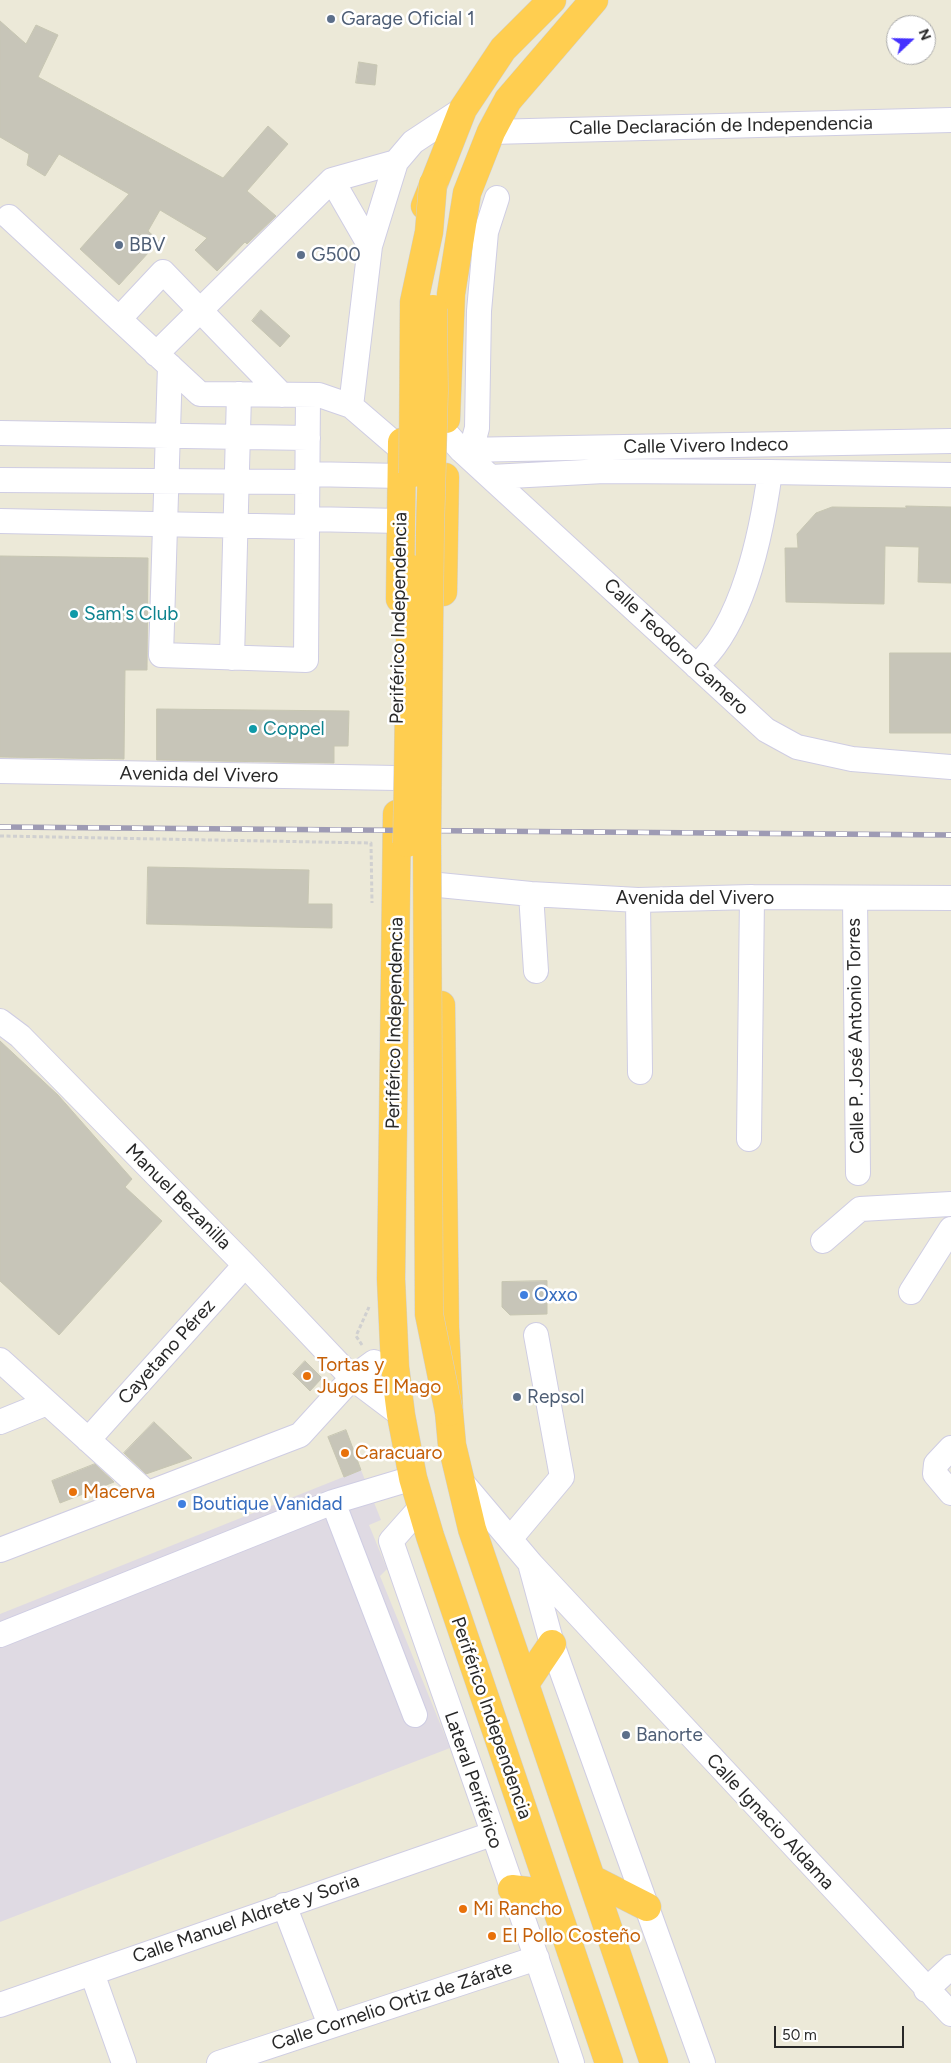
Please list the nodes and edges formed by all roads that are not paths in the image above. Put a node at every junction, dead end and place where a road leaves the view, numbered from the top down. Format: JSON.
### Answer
{"nodes":[{"id":1,"x":552,"y":0,"type":"edge"},
{"id":2,"x":594,"y":0,"type":"edge"},
{"id":3,"x":463,"y":109,"type":"junction"},
{"id":4,"x":951,"y":120,"type":"edge"},
{"id":5,"x":491,"y":132,"type":"junction"},
{"id":6,"x":396,"y":162,"type":"junction"},
{"id":7,"x":332,"y":180,"type":"junction"},
{"id":8,"x":434,"y":184,"type":"junction"},
{"id":9,"x":497,"y":198,"type":"dead end"},
{"id":10,"x":465,"y":204,"type":"junction"},
{"id":11,"x":9,"y":217,"type":"dead end"},
{"id":12,"x":370,"y":246,"type":"junction"},
{"id":13,"x":200,"y":310,"type":"junction"},
{"id":14,"x":119,"y":319,"type":"junction"},
{"id":15,"x":163,"y":360,"type":"junction"},
{"id":16,"x":239,"y":394,"type":"junction"},
{"id":17,"x":282,"y":395,"type":"junction"},
{"id":18,"x":308,"y":395,"type":"junction"},
{"id":19,"x":351,"y":406,"type":"junction"},
{"id":20,"x":0,"y":434,"type":"edge"},
{"id":21,"x":168,"y":435,"type":"junction"},
{"id":22,"x":238,"y":437,"type":"junction"},
{"id":23,"x":308,"y":438,"type":"junction"},
{"id":24,"x":951,"y":441,"type":"edge"},
{"id":25,"x":459,"y":445,"type":"junction"},
{"id":26,"x":402,"y":449,"type":"junction"},
{"id":27,"x":770,"y":472,"type":"junction"},
{"id":28,"x":951,"y":475,"type":"edge"},
{"id":29,"x":491,"y":477,"type":"junction"},
{"id":30,"x":0,"y":480,"type":"edge"},
{"id":31,"x":166,"y":480,"type":"junction"},
{"id":32,"x":236,"y":481,"type":"junction"},
{"id":33,"x":308,"y":481,"type":"junction"},
{"id":34,"x":401,"y":482,"type":"junction"},
{"id":35,"x":0,"y":521,"type":"edge"},
{"id":36,"x":165,"y":524,"type":"junction"},
{"id":37,"x":234,"y":526,"type":"junction"},
{"id":38,"x":307,"y":526,"type":"junction"},
{"id":39,"x":401,"y":528,"type":"junction"},
{"id":40,"x":232,"y":658,"type":"junction"},
{"id":41,"x":696,"y":666,"type":"junction"},
{"id":42,"x":951,"y":767,"type":"edge"},
{"id":43,"x":0,"y":771,"type":"edge"},
{"id":44,"x":397,"y":778,"type":"junction"},
{"id":45,"x":418,"y":823,"type":"junction"},
{"id":46,"x":439,"y":885,"type":"junction"},
{"id":47,"x":531,"y":894,"type":"junction"},
{"id":48,"x":752,"y":897,"type":"junction"},
{"id":49,"x":855,"y":898,"type":"junction"},
{"id":50,"x":951,"y":898,"type":"edge"},
{"id":51,"x":638,"y":900,"type":"junction"},
{"id":52,"x":536,"y":972,"type":"dead end"},
{"id":53,"x":0,"y":1021,"type":"edge"},
{"id":54,"x":640,"y":1072,"type":"dead end"},
{"id":55,"x":749,"y":1139,"type":"dead end"},
{"id":56,"x":858,"y":1173,"type":"dead end"},
{"id":57,"x":951,"y":1204,"type":"edge"},
{"id":58,"x":951,"y":1229,"type":"edge"},
{"id":59,"x":822,"y":1241,"type":"dead end"},
{"id":60,"x":245,"y":1265,"type":"junction"},
{"id":61,"x":911,"y":1292,"type":"dead end"},
{"id":62,"x":536,"y":1336,"type":"dead end"},
{"id":63,"x":0,"y":1360,"type":"edge"},
{"id":64,"x":385,"y":1364,"type":"junction"},
{"id":65,"x":352,"y":1378,"type":"junction"},
{"id":66,"x":47,"y":1403,"type":"junction"},
{"id":67,"x":449,"y":1412,"type":"junction"},
{"id":68,"x":401,"y":1415,"type":"junction"},
{"id":69,"x":0,"y":1422,"type":"edge"},
{"id":70,"x":88,"y":1440,"type":"junction"},
{"id":71,"x":951,"y":1448,"type":"edge"},
{"id":72,"x":413,"y":1478,"type":"junction"},
{"id":73,"x":460,"y":1480,"type":"junction"},
{"id":74,"x":147,"y":1493,"type":"junction"},
{"id":75,"x":951,"y":1493,"type":"edge"},
{"id":76,"x":333,"y":1502,"type":"junction"},
{"id":77,"x":422,"y":1506,"type":"junction"},
{"id":78,"x":510,"y":1539,"type":"junction"},
{"id":79,"x":0,"y":1550,"type":"edge"},
{"id":80,"x":530,"y":1564,"type":"junction"},
{"id":81,"x":0,"y":1634,"type":"edge"},
{"id":82,"x":552,"y":1644,"type":"junction"},
{"id":83,"x":525,"y":1684,"type":"junction"},
{"id":84,"x":415,"y":1715,"type":"dead end"},
{"id":85,"x":492,"y":1834,"type":"junction"},
{"id":86,"x":592,"y":1880,"type":"junction"},
{"id":87,"x":512,"y":1889,"type":"junction"},
{"id":88,"x":551,"y":1894,"type":"junction"},
{"id":89,"x":284,"y":1905,"type":"junction"},
{"id":90,"x":647,"y":1907,"type":"junction"},
{"id":91,"x":537,"y":1958,"type":"junction"},
{"id":92,"x":951,"y":1967,"type":"edge"},
{"id":93,"x":92,"y":1973,"type":"junction"},
{"id":94,"x":926,"y":1990,"type":"junction"},
{"id":95,"x":0,"y":2005,"type":"edge"},
{"id":96,"x":951,"y":2014,"type":"edge"},
{"id":97,"x":330,"y":2025,"type":"junction"},
{"id":98,"x":124,"y":2063,"type":"edge"},
{"id":99,"x":219,"y":2063,"type":"edge"},
{"id":100,"x":572,"y":2063,"type":"edge"},
{"id":101,"x":609,"y":2063,"type":"edge"},
{"id":102,"x":654,"y":2063,"type":"edge"},
{"id":103,"x":704,"y":2063,"type":"edge"}],
"edges":[{"from":1,"to":3,"type":"highway","name":"Periférico Independencia"},
{"from":2,"to":5,"type":"highway","name":"Periférico Independencia"},
{"from":3,"to":6,"type":"street"},
{"from":3,"to":8,"type":"highway","name":"Periférico Independencia"},
{"from":4,"to":5,"type":"street","name":"Calle Declaración de Independencia"},
{"from":5,"to":10,"type":"highway","name":"Periférico Independencia"},
{"from":6,"to":7,"type":"street"},
{"from":6,"to":12,"type":"street"},
{"from":7,"to":12,"type":"street"},
{"from":7,"to":13,"type":"street"},
{"from":8,"to":26,"type":"highway","name":"Periférico Independencia"},
{"from":8,"to":45,"type":"highway","bridge":true},
{"from":9,"to":25,"type":"street"},
{"from":10,"to":25,"type":"highway","name":"Periférico Independencia"},
{"from":10,"to":45,"type":"highway","bridge":true},
{"from":11,"to":14,"type":"street"},
{"from":12,"to":19,"type":"street"},
{"from":13,"to":14,"type":"street"},
{"from":13,"to":15,"type":"street"},
{"from":13,"to":17,"type":"street"},
{"from":14,"to":15,"type":"street"},
{"from":15,"to":16,"type":"street"},
{"from":15,"to":21,"type":"street"},
{"from":16,"to":17,"type":"street"},
{"from":16,"to":22,"type":"street"},
{"from":17,"to":18,"type":"street"},
{"from":18,"to":19,"type":"street"},
{"from":18,"to":23,"type":"street"},
{"from":19,"to":26,"type":"street"},
{"from":20,"to":21,"type":"street"},
{"from":21,"to":22,"type":"street"},
{"from":21,"to":31,"type":"street"},
{"from":22,"to":23,"type":"street"},
{"from":22,"to":32,"type":"street"},
{"from":23,"to":33,"type":"street"},
{"from":24,"to":25,"type":"street","name":"Calle Vivero Indeco"},
{"from":25,"to":29,"type":"street","name":"Calle Teodoro Gamero"},
{"from":25,"to":45,"type":"highway","name":"Periférico Independencia"},
{"from":26,"to":34,"type":"highway","name":"Periférico Independencia"},
{"from":27,"to":28,"type":"street"},
{"from":27,"to":29,"type":"street"},
{"from":27,"to":41,"type":"street"},
{"from":29,"to":41,"type":"street","name":"Calle Teodoro Gamero"},
{"from":30,"to":31,"type":"street"},
{"from":31,"to":32,"type":"street"},
{"from":31,"to":36,"type":"street"},
{"from":32,"to":33,"type":"street"},
{"from":32,"to":37,"type":"street"},
{"from":33,"to":34,"type":"street"},
{"from":33,"to":38,"type":"street"},
{"from":34,"to":39,"type":"highway","name":"Periférico Independencia"},
{"from":35,"to":36,"type":"street"},
{"from":36,"to":37,"type":"street"},
{"from":36,"to":40,"type":"street"},
{"from":37,"to":38,"type":"street"},
{"from":37,"to":40,"type":"street"},
{"from":38,"to":39,"type":"street"},
{"from":38,"to":40,"type":"street"},
{"from":39,"to":44,"type":"highway","name":"Periférico Independencia"},
{"from":41,"to":42,"type":"street","name":"Calle Teodoro Gamero"},
{"from":43,"to":44,"type":"street","name":"Avenida del Vivero"},
{"from":44,"to":45,"type":"highway","name":"Periférico Independencia"},
{"from":45,"to":46,"type":"highway","name":"Periférico Independencia"},
{"from":45,"to":64,"type":"highway","name":"Periférico Independencia"},
{"from":45,"to":67,"type":"highway","bridge":true},
{"from":45,"to":68,"type":"highway","bridge":true},
{"from":46,"to":47,"type":"street","name":"Avenida del Vivero"},
{"from":46,"to":67,"type":"highway","name":"Periférico Independencia"},
{"from":47,"to":51,"type":"street","name":"Avenida del Vivero"},
{"from":47,"to":52,"type":"street"},
{"from":48,"to":49,"type":"street","name":"Avenida del Vivero"},
{"from":48,"to":51,"type":"street","name":"Avenida del Vivero"},
{"from":48,"to":55,"type":"street"},
{"from":49,"to":50,"type":"street","name":"Avenida del Vivero"},
{"from":49,"to":56,"type":"street","name":"Calle P. José Antonio Torres"},
{"from":51,"to":54,"type":"street"},
{"from":53,"to":60,"type":"street","name":"Manuel Bezanilla"},
{"from":57,"to":59,"type":"street"},
{"from":58,"to":61,"type":"street"},
{"from":60,"to":65,"type":"street","name":"Manuel Bezanilla"},
{"from":60,"to":70,"type":"street","name":"Cayetano Pérez"},
{"from":62,"to":78,"type":"street"},
{"from":63,"to":66,"type":"street"},
{"from":64,"to":65,"type":"street"},
{"from":64,"to":68,"type":"highway","name":"Periférico Independencia"},
{"from":65,"to":68,"type":"street","name":"Manuel Bezanilla"},
{"from":65,"to":74,"type":"street"},
{"from":66,"to":69,"type":"street"},
{"from":66,"to":70,"type":"street"},
{"from":67,"to":73,"type":"highway"},
{"from":68,"to":72,"type":"highway","name":"Periférico Independencia"},
{"from":70,"to":74,"type":"street"},
{"from":71,"to":75,"type":"street"},
{"from":72,"to":76,"type":"street"},
{"from":72,"to":77,"type":"highway","name":"Periférico Independencia"},
{"from":73,"to":78,"type":"street","name":"Calle Ignacio Aldama"},
{"from":73,"to":83,"type":"highway"},
{"from":74,"to":79,"type":"street"},
{"from":76,"to":81,"type":"street"},
{"from":76,"to":84,"type":"street"},
{"from":77,"to":85,"type":"street","name":"Lateral Periférico"},
{"from":77,"to":88,"type":"highway","name":"Periférico Independencia"},
{"from":78,"to":80,"type":"street","name":"Calle Ignacio Aldama"},
{"from":80,"to":82,"type":"street"},
{"from":80,"to":94,"type":"street","name":"Calle Ignacio Aldama"},
{"from":82,"to":83,"type":"highway"},
{"from":82,"to":90,"type":"street"},
{"from":83,"to":86,"type":"highway"},
{"from":85,"to":87,"type":"street","name":"Lateral Periférico"},
{"from":85,"to":89,"type":"street","name":"Calle Manuel Aldrete y Soria"},
{"from":86,"to":90,"type":"highway"},
{"from":86,"to":102,"type":"highway"},
{"from":87,"to":88,"type":"highway"},
{"from":87,"to":91,"type":"street","name":"Lateral Periférico"},
{"from":88,"to":101,"type":"highway","name":"Periférico Independencia"},
{"from":89,"to":93,"type":"street","name":"Calle Manuel Aldrete y Soria"},
{"from":89,"to":97,"type":"street"},
{"from":90,"to":103,"type":"street"},
{"from":91,"to":97,"type":"street","name":"Calle Cornelio Ortiz de Zárate"},
{"from":91,"to":100,"type":"street","name":"Lateral Periférico"},
{"from":92,"to":94,"type":"street"},
{"from":93,"to":95,"type":"street","name":"Calle Manuel Aldrete y Soria"},
{"from":93,"to":98,"type":"street"},
{"from":94,"to":96,"type":"street","name":"Calle Ignacio Aldama"},
{"from":97,"to":99,"type":"street","name":"Calle Cornelio Ortiz de Zárate"}]}
